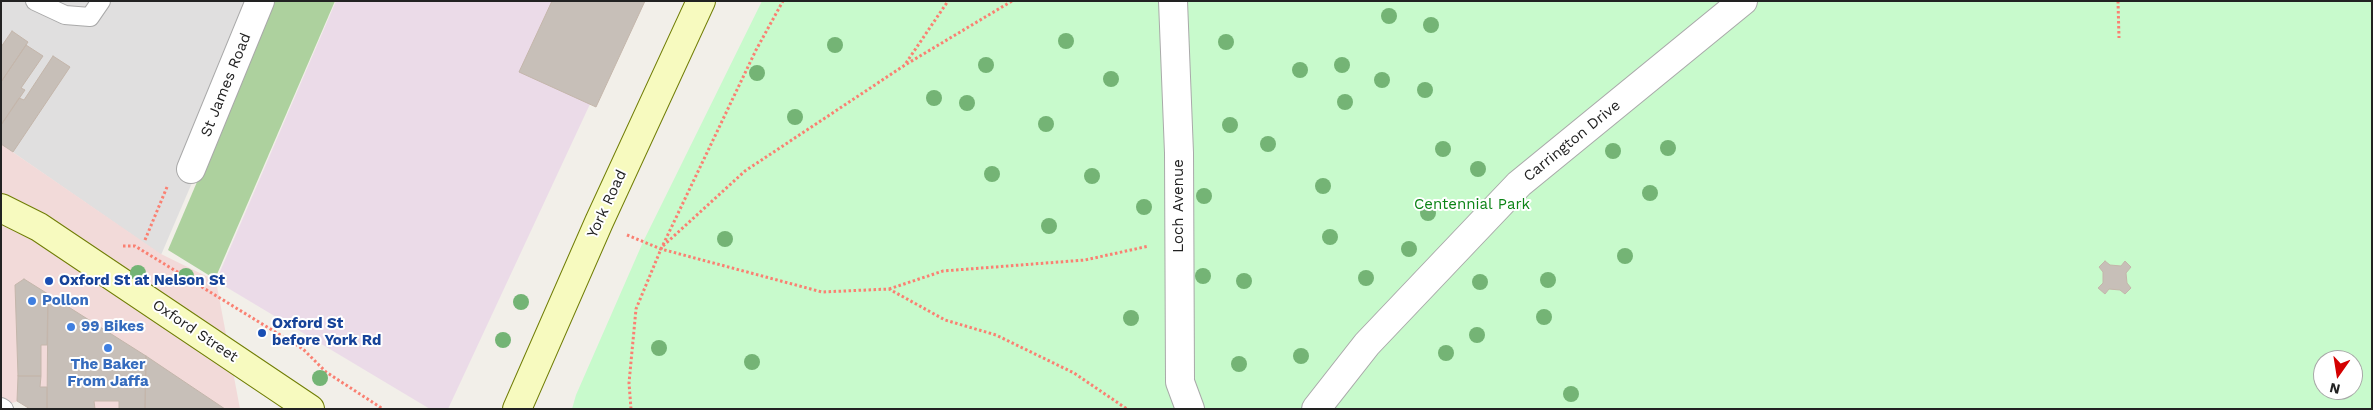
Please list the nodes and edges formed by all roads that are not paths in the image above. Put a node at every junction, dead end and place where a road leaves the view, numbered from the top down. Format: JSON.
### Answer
{"nodes":[{"id":1,"x":35,"y":1,"type":"edge"},
{"id":2,"x":101,"y":1,"type":"edge"},
{"id":3,"x":260,"y":1,"type":"edge"},
{"id":4,"x":701,"y":1,"type":"edge"},
{"id":5,"x":1173,"y":1,"type":"edge"},
{"id":6,"x":1744,"y":1,"type":"edge"},
{"id":7,"x":191,"y":169,"type":"road end"},
{"id":8,"x":1,"y":208,"type":"edge"},
{"id":9,"x":310,"y":409,"type":"edge"},
{"id":10,"x":517,"y":409,"type":"edge"},
{"id":11,"x":1190,"y":409,"type":"edge"},
{"id":12,"x":1316,"y":409,"type":"edge"}],
"edges":[{"from":1,"to":2,"type":"lane"},
{"from":3,"to":7,"type":"street","name":"St James Road"},
{"from":4,"to":10,"type":"main road","name":"York Road"},
{"from":5,"to":11,"type":"street","name":"Loch Avenue"},
{"from":6,"to":12,"type":"street","name":"Carrington Drive"},
{"from":8,"to":9,"type":"main road","name":"Oxford Street"}]}
